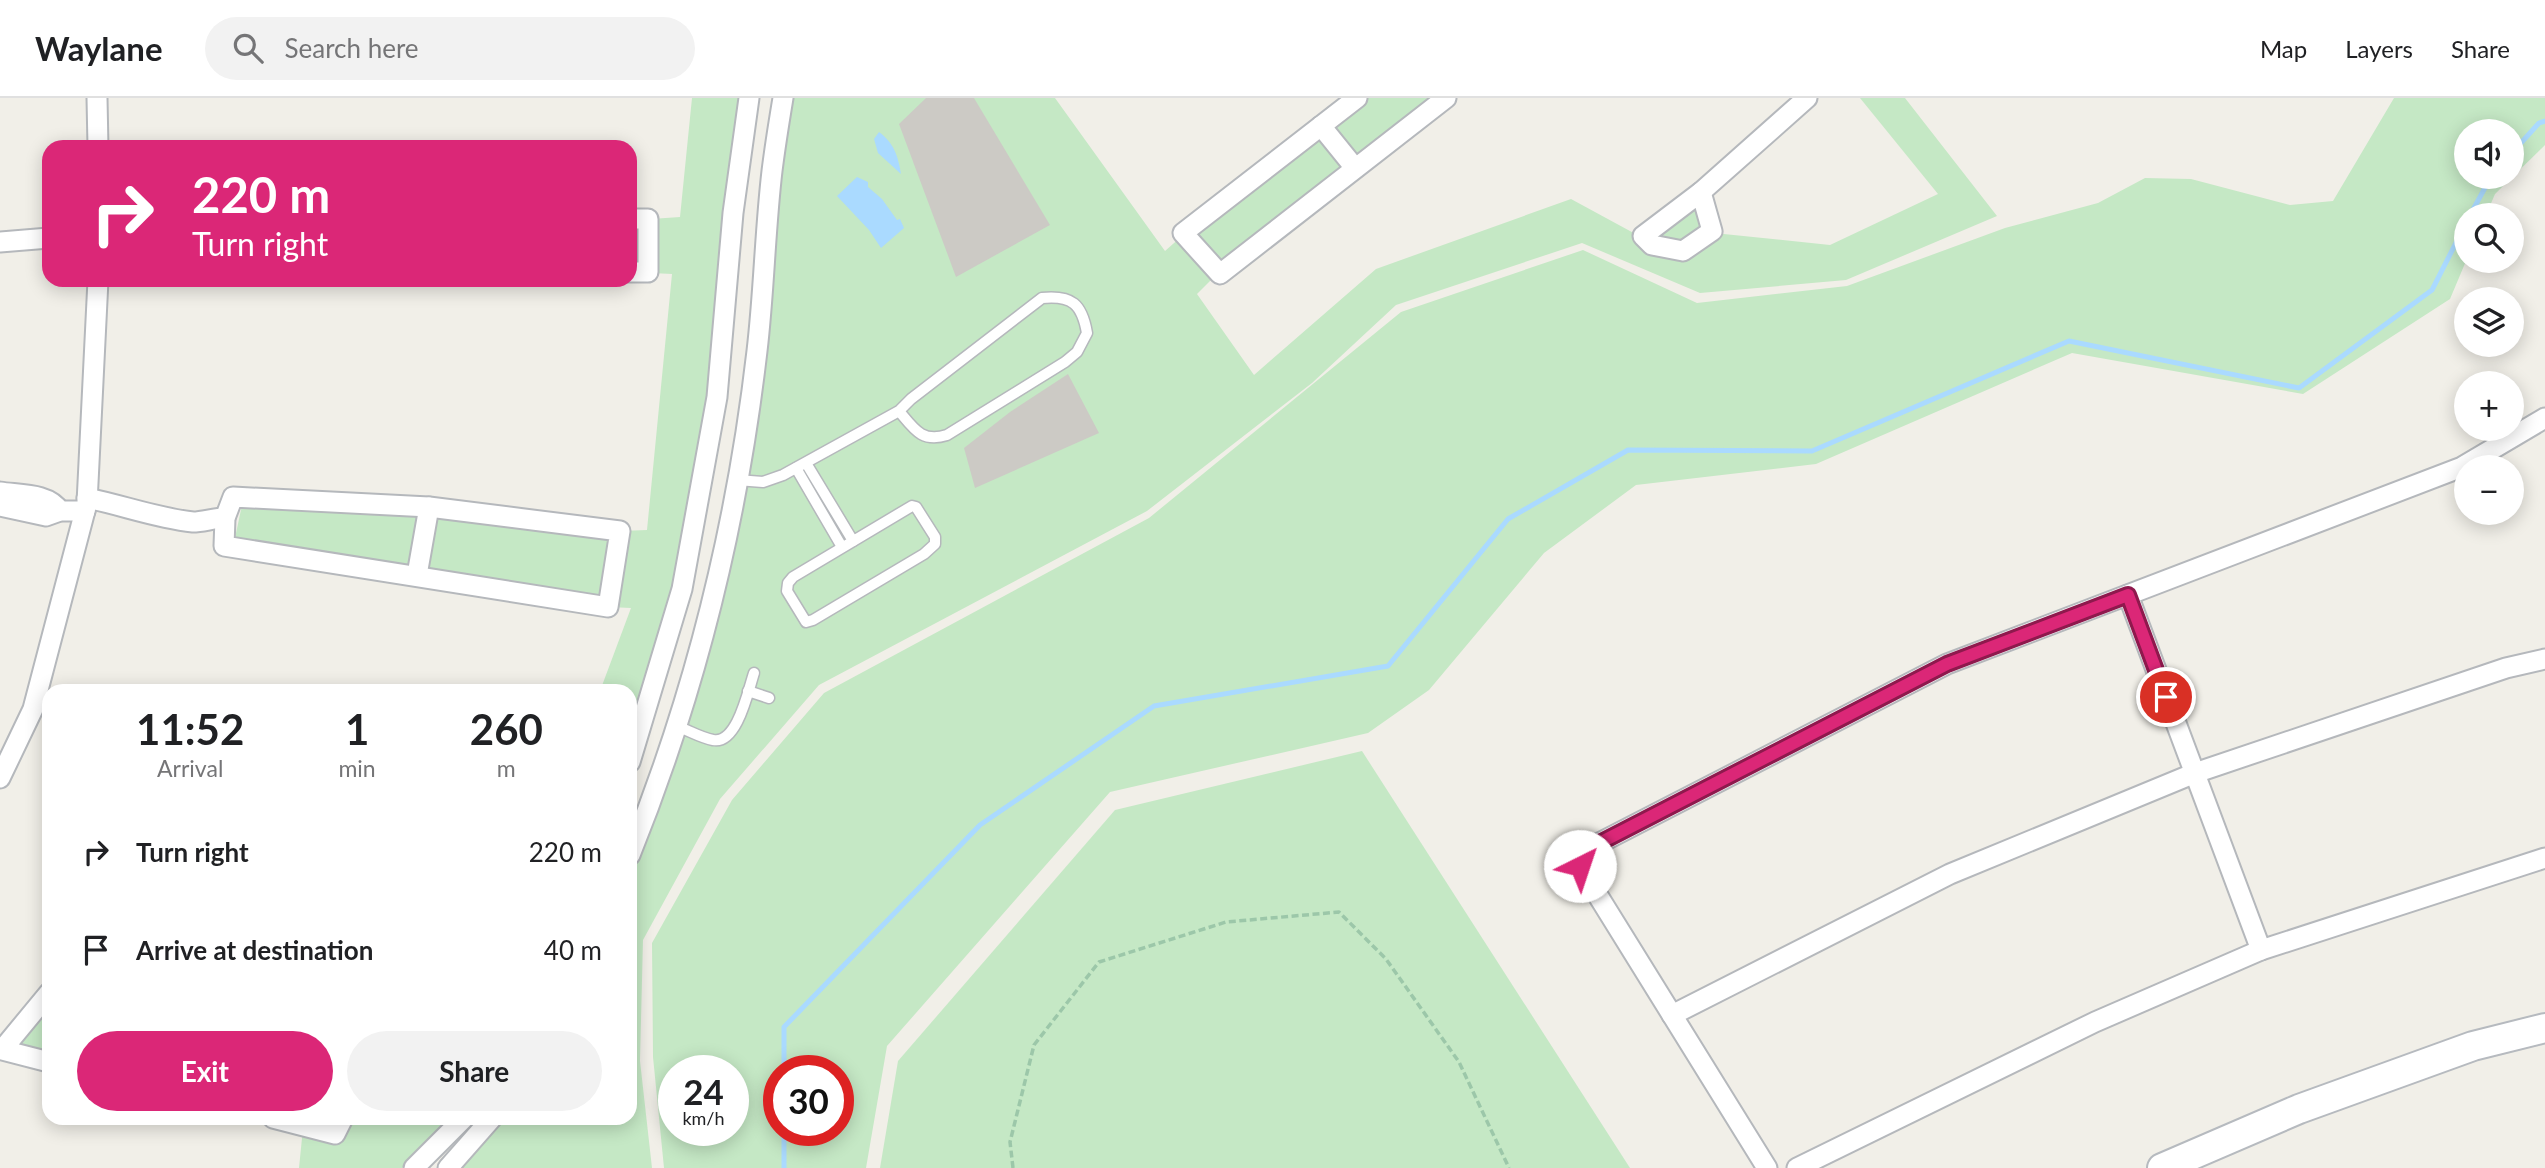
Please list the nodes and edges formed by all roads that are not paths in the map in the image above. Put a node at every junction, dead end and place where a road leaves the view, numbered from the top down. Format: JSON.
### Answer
{"nodes":[{"id":1,"x":97,"y":98,"type":"edge"},
{"id":2,"x":749,"y":98,"type":"edge"},
{"id":3,"x":783,"y":98,"type":"edge"},
{"id":4,"x":1357,"y":98,"type":"edge"},
{"id":5,"x":1446,"y":98,"type":"edge"},
{"id":6,"x":1807,"y":98,"type":"edge"},
{"id":7,"x":1321,"y":126,"type":"junction"},
{"id":8,"x":98,"y":140,"type":"edge"},
{"id":9,"x":1355,"y":168,"type":"junction"},
{"id":10,"x":1701,"y":192,"type":"dead end"},
{"id":11,"x":637,"y":219,"type":"edge"},
{"id":12,"x":42,"y":239,"type":"edge"},
{"id":13,"x":0,"y":242,"type":"edge"},
{"id":14,"x":637,"y":272,"type":"edge"},
{"id":15,"x":98,"y":287,"type":"edge"},
{"id":16,"x":899,"y":411,"type":"junction"},
{"id":17,"x":2545,"y":418,"type":"edge"},
{"id":18,"x":806,"y":463,"type":"junction"},
{"id":19,"x":796,"y":468,"type":"junction"},
{"id":20,"x":737,"y":480,"type":"junction"},
{"id":21,"x":0,"y":492,"type":"edge"},
{"id":22,"x":86,"y":504,"type":"junction"},
{"id":23,"x":0,"y":506,"type":"edge"},
{"id":24,"x":429,"y":507,"type":"junction"},
{"id":25,"x":60,"y":511,"type":"junction"},
{"id":26,"x":219,"y":518,"type":"junction"},
{"id":27,"x":853,"y":541,"type":"junction"},
{"id":28,"x":842,"y":547,"type":"junction"},
{"id":29,"x":417,"y":575,"type":"junction"},
{"id":30,"x":2128,"y":595,"type":"junction"},
{"id":31,"x":2545,"y":659,"type":"edge"},
{"id":32,"x":754,"y":673,"type":"dead end"},
{"id":33,"x":47,"y":684,"type":"edge"},
{"id":34,"x":748,"y":691,"type":"junction"},
{"id":35,"x":769,"y":698,"type":"dead end"},
{"id":36,"x":42,"y":706,"type":"edge"},
{"id":37,"x":676,"y":726,"type":"junction"},
{"id":38,"x":637,"y":739,"type":"edge"},
{"id":39,"x":2195,"y":773,"type":"junction"},
{"id":40,"x":0,"y":778,"type":"edge"},
{"id":41,"x":637,"y":838,"type":"edge"},
{"id":42,"x":2545,"y":858,"type":"edge"},
{"id":43,"x":2261,"y":950,"type":"junction"},
{"id":44,"x":42,"y":1001,"type":"edge"},
{"id":45,"x":1672,"y":1015,"type":"junction"},
{"id":46,"x":2545,"y":1028,"type":"edge"},
{"id":47,"x":1,"y":1050,"type":"edge"},
{"id":48,"x":42,"y":1060,"type":"edge"},
{"id":49,"x":300,"y":1125,"type":"edge"},
{"id":50,"x":340,"y":1125,"type":"edge"},
{"id":51,"x":457,"y":1125,"type":"edge"},
{"id":52,"x":486,"y":1125,"type":"edge"},
{"id":53,"x":414,"y":1168,"type":"edge"},
{"id":54,"x":448,"y":1168,"type":"edge"},
{"id":55,"x":1767,"y":1168,"type":"edge"},
{"id":56,"x":1797,"y":1168,"type":"edge"},
{"id":57,"x":2162,"y":1168,"type":"edge"}],
"edges":[{"from":1,"to":8,"type":"street"},
{"from":2,"to":38,"type":"street"},
{"from":3,"to":20,"type":"street"},
{"from":4,"to":7,"type":"street"},
{"from":5,"to":9,"type":"street"},
{"from":6,"to":10,"type":"street"},
{"from":7,"to":9,"type":"street"},
{"from":7,"to":9,"type":"street"},
{"from":11,"to":14,"type":"street"},
{"from":12,"to":13,"type":"street"},
{"from":15,"to":22,"type":"street"},
{"from":16,"to":16,"type":"lane"},
{"from":16,"to":18,"type":"lane"},
{"from":17,"to":30,"type":"street"},
{"from":18,"to":19,"type":"lane"},
{"from":18,"to":27,"type":"lane"},
{"from":19,"to":20,"type":"lane"},
{"from":19,"to":28,"type":"lane"},
{"from":20,"to":37,"type":"street"},
{"from":21,"to":25,"type":"street"},
{"from":22,"to":25,"type":"street"},
{"from":22,"to":26,"type":"street"},
{"from":22,"to":33,"type":"street"},
{"from":23,"to":25,"type":"street"},
{"from":24,"to":26,"type":"street"},
{"from":24,"to":29,"type":"street"},
{"from":24,"to":29,"type":"street"},
{"from":26,"to":29,"type":"street"},
{"from":27,"to":28,"type":"lane"},
{"from":27,"to":28,"type":"lane"},
{"from":30,"to":39,"type":"street"},
{"from":30,"to":45,"type":"street"},
{"from":31,"to":39,"type":"street"},
{"from":32,"to":34,"type":"lane"},
{"from":34,"to":35,"type":"lane"},
{"from":34,"to":37,"type":"lane"},
{"from":36,"to":40,"type":"street"},
{"from":37,"to":41,"type":"street"},
{"from":39,"to":43,"type":"street"},
{"from":39,"to":45,"type":"street"},
{"from":42,"to":43,"type":"street"},
{"from":43,"to":56,"type":"street"},
{"from":44,"to":47,"type":"street"},
{"from":45,"to":55,"type":"street"},
{"from":46,"to":57,"type":"street"},
{"from":47,"to":48,"type":"street"},
{"from":49,"to":50,"type":"street"},
{"from":51,"to":53,"type":"street"},
{"from":52,"to":54,"type":"street"}]}
